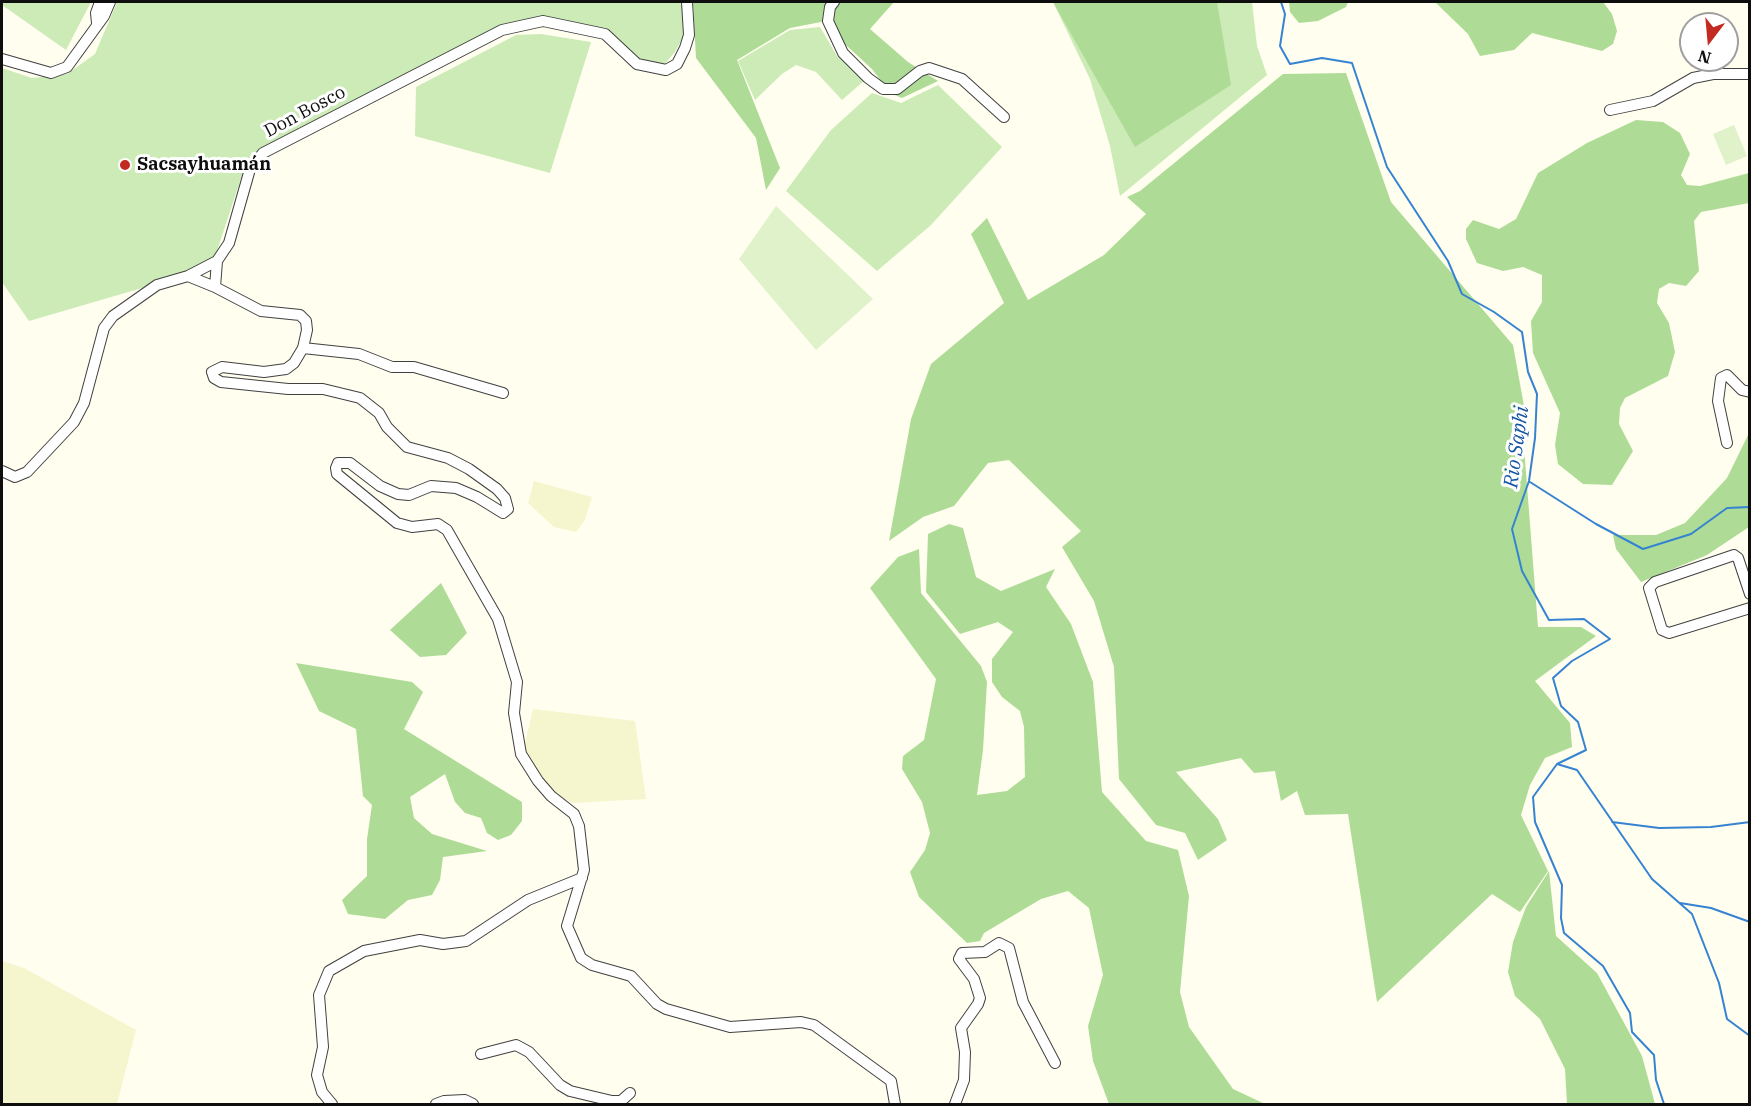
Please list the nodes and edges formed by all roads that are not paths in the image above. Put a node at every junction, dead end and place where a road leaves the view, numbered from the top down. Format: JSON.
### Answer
{"nodes":[{"id":1,"x":100,"y":2,"type":"edge"},
{"id":2,"x":110,"y":2,"type":"edge"},
{"id":3,"x":687,"y":2,"type":"edge"},
{"id":4,"x":834,"y":2,"type":"edge"},
{"id":5,"x":97,"y":23,"type":"junction"},
{"id":6,"x":2,"y":59,"type":"edge"},
{"id":7,"x":1749,"y":74,"type":"edge"},
{"id":8,"x":1610,"y":110,"type":"dead end"},
{"id":9,"x":1004,"y":117,"type":"dead end"},
{"id":10,"x":217,"y":261,"type":"junction"},
{"id":11,"x":188,"y":276,"type":"junction"},
{"id":12,"x":215,"y":288,"type":"junction"},
{"id":13,"x":303,"y":348,"type":"junction"},
{"id":14,"x":1749,"y":392,"type":"edge"},
{"id":15,"x":503,"y":393,"type":"dead end"},
{"id":16,"x":1727,"y":443,"type":"dead end"},
{"id":17,"x":2,"y":471,"type":"edge"},
{"id":18,"x":1749,"y":594,"type":"edge"},
{"id":19,"x":1749,"y":608,"type":"edge"},
{"id":20,"x":582,"y":878,"type":"junction"},
{"id":21,"x":481,"y":1054,"type":"dead end"},
{"id":22,"x":1055,"y":1063,"type":"dead end"},
{"id":23,"x":570,"y":1091,"type":"junction"},
{"id":24,"x":630,"y":1093,"type":"dead end"},
{"id":25,"x":332,"y":1104,"type":"edge"},
{"id":26,"x":436,"y":1104,"type":"edge"},
{"id":27,"x":473,"y":1104,"type":"edge"},
{"id":28,"x":573,"y":1104,"type":"edge"},
{"id":29,"x":895,"y":1104,"type":"edge"},
{"id":30,"x":955,"y":1104,"type":"edge"}],
"edges":[{"from":1,"to":5,"type":"street"},
{"from":2,"to":5,"type":"street"},
{"from":3,"to":10,"type":"street","name":"Don Bosco"},
{"from":4,"to":9,"type":"street"},
{"from":5,"to":6,"type":"street"},
{"from":7,"to":8,"type":"street"},
{"from":10,"to":11,"type":"street"},
{"from":10,"to":12,"type":"street"},
{"from":11,"to":12,"type":"street"},
{"from":11,"to":17,"type":"street"},
{"from":12,"to":13,"type":"street"},
{"from":13,"to":15,"type":"street"},
{"from":13,"to":20,"type":"street"},
{"from":14,"to":16,"type":"street"},
{"from":18,"to":19,"type":"street"},
{"from":20,"to":25,"type":"street"},
{"from":20,"to":29,"type":"street"},
{"from":21,"to":23,"type":"street"},
{"from":22,"to":30,"type":"street"},
{"from":23,"to":24,"type":"street"},
{"from":23,"to":28,"type":"street"},
{"from":26,"to":27,"type":"street"}]}
